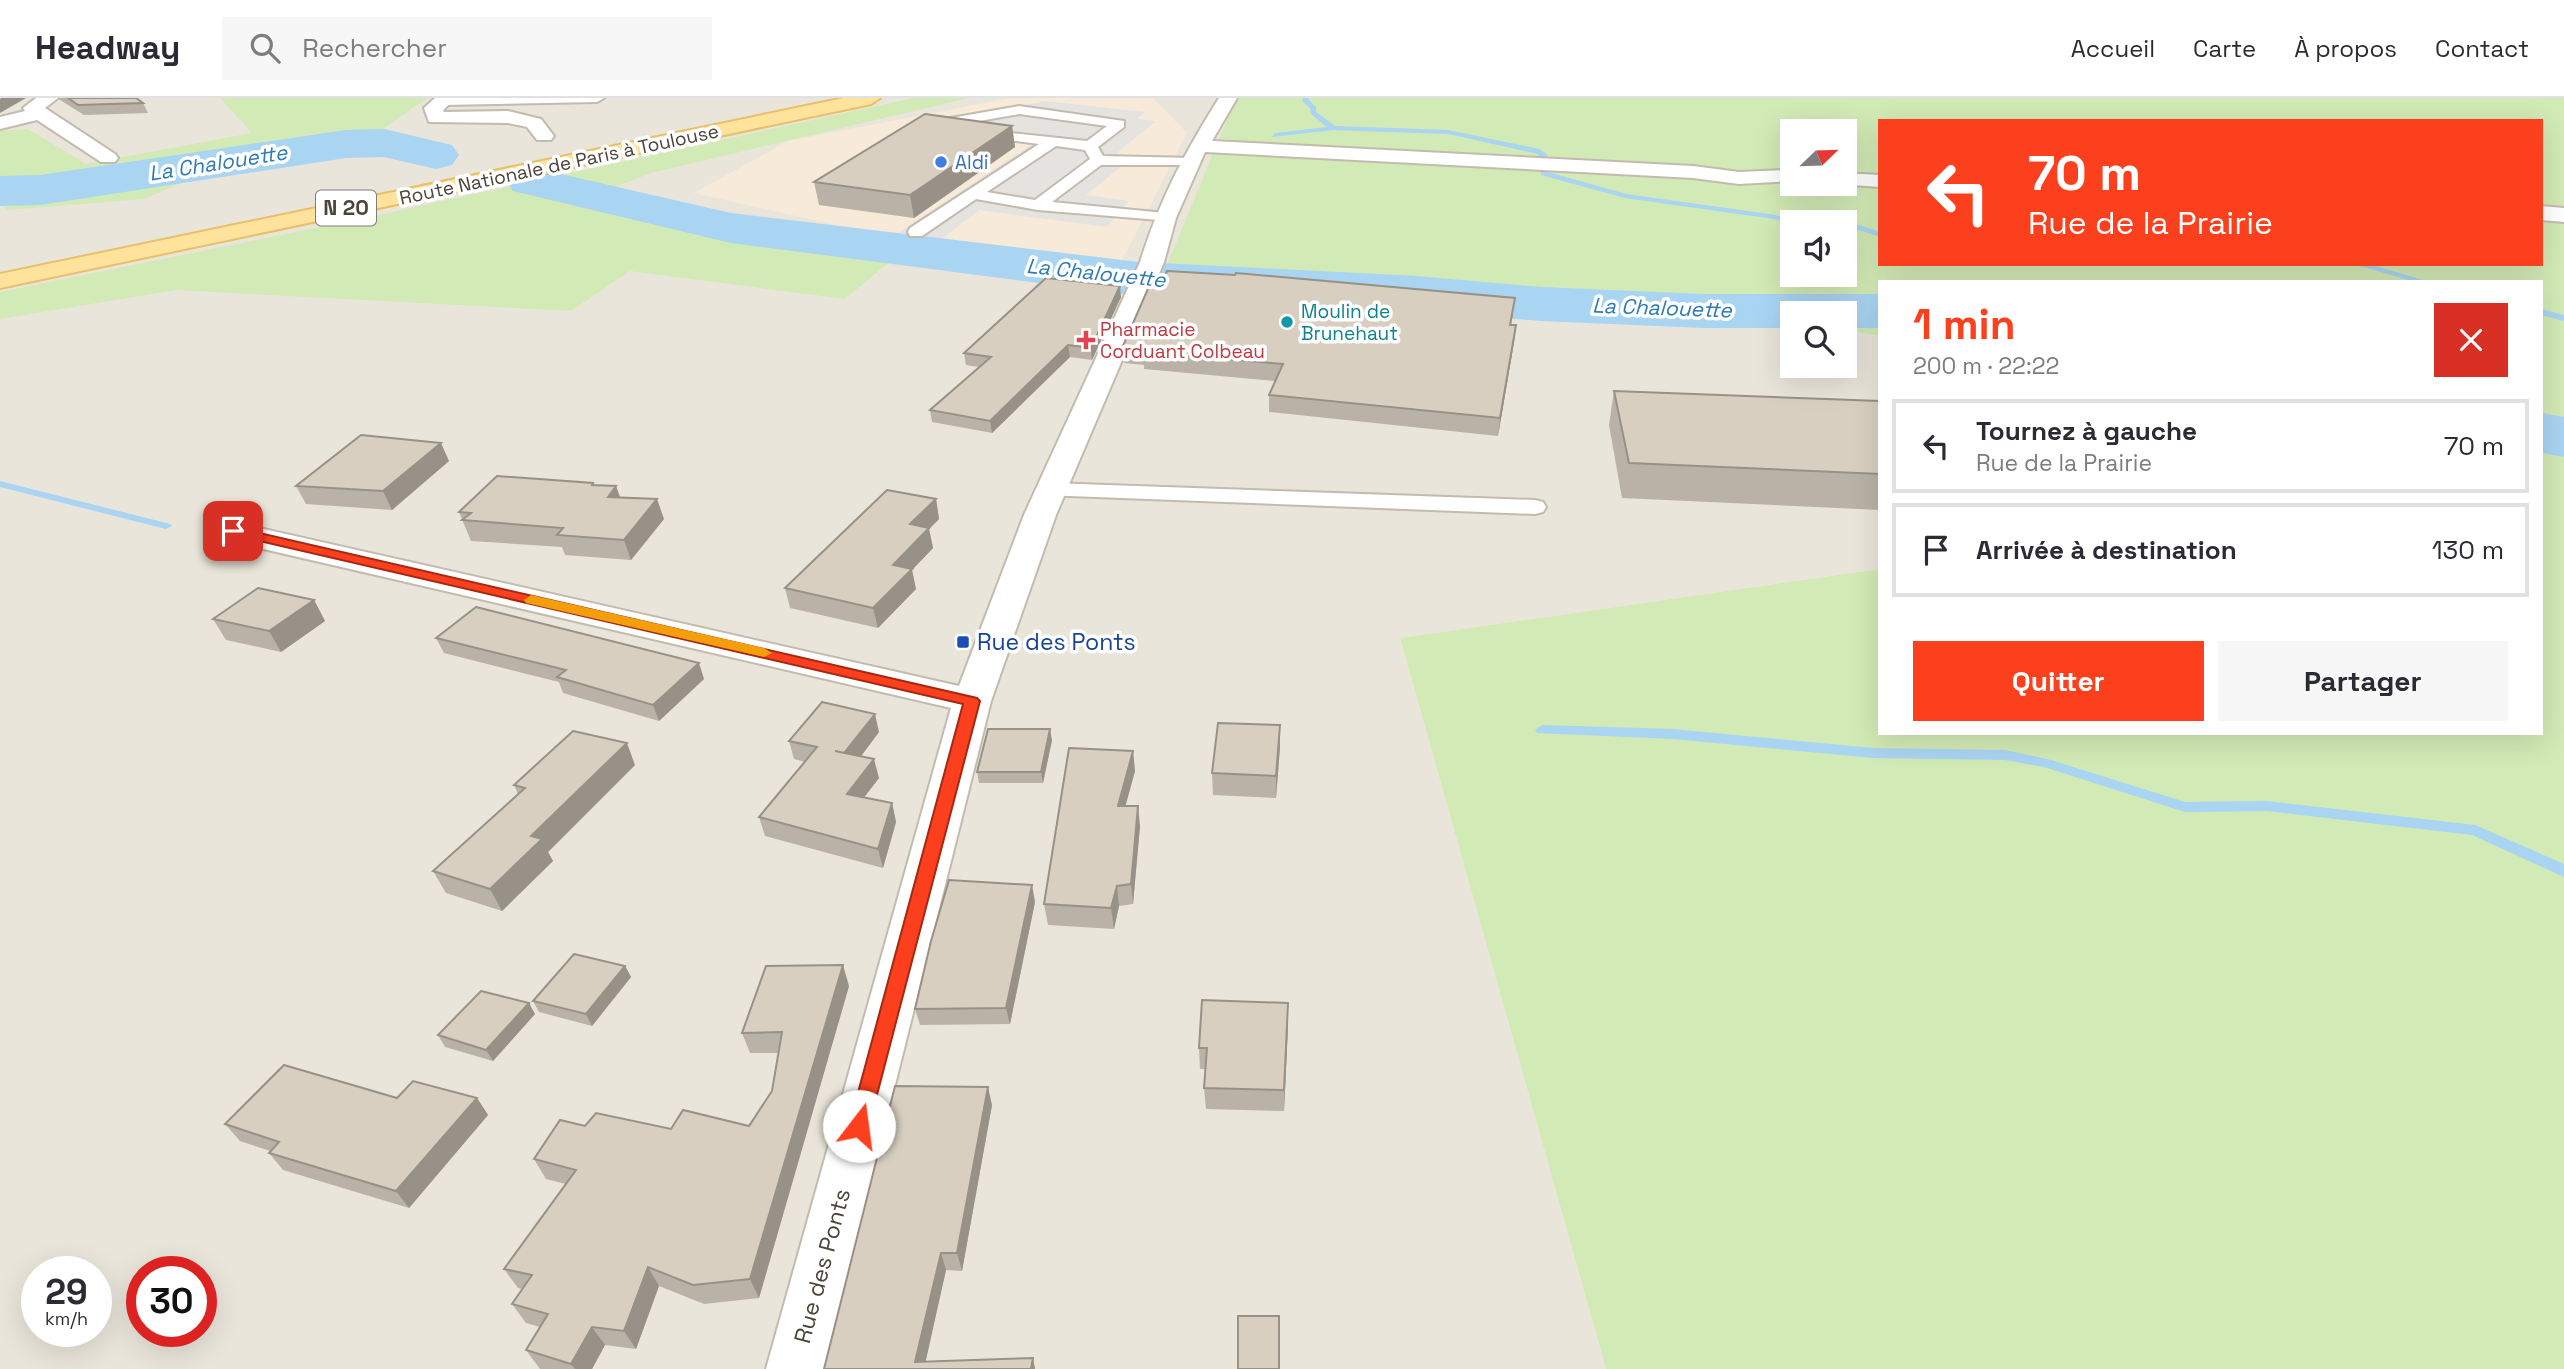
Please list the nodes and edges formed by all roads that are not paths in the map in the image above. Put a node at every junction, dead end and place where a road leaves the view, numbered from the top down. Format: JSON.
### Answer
{"nodes":[{"id":1,"x":597,"y":98,"type":"edge"},
{"id":2,"x":824,"y":98,"type":"edge"},
{"id":3,"x":871,"y":98,"type":"edge"},
{"id":4,"x":1228,"y":98,"type":"edge"},
{"id":5,"x":445,"y":99,"type":"edge"},
{"id":6,"x":44,"y":106,"type":"edge"},
{"id":7,"x":0,"y":123,"type":"edge"},
{"id":8,"x":544,"y":136,"type":"dead end"},
{"id":9,"x":1052,"y":142,"type":"junction"},
{"id":10,"x":1094,"y":153,"type":"junction"},
{"id":11,"x":1195,"y":153,"type":"junction"},
{"id":12,"x":108,"y":158,"type":"dead end"},
{"id":13,"x":1780,"y":176,"type":"edge"},
{"id":14,"x":1857,"y":180,"type":"edge"},
{"id":15,"x":1878,"y":181,"type":"edge"},
{"id":16,"x":972,"y":194,"type":"junction"},
{"id":17,"x":1038,"y":205,"type":"junction"},
{"id":18,"x":2543,"y":214,"type":"edge"},
{"id":19,"x":2564,"y":215,"type":"edge"},
{"id":20,"x":1165,"y":218,"type":"junction"},
{"id":21,"x":916,"y":232,"type":"dead end"},
{"id":22,"x":0,"y":269,"type":"edge"},
{"id":23,"x":0,"y":281,"type":"edge"},
{"id":24,"x":1051,"y":490,"type":"junction"},
{"id":25,"x":1535,"y":508,"type":"dead end"},
{"id":26,"x":233,"y":531,"type":"dead end"},
{"id":27,"x":972,"y":701,"type":"junction"},
{"id":28,"x":795,"y":1369,"type":"edge"}],
"edges":[{"from":1,"to":5,"type":"lane"},
{"from":2,"to":22,"type":"main road","name":"Route Nationale de Paris à Toulouse","number":"N 20"},
{"from":3,"to":23,"type":"main road","name":"Route Nationale de Paris à Toulouse","number":"N 20"},
{"from":4,"to":11,"type":"street","name":"Rue des Ponts"},
{"from":5,"to":8,"type":"street"},
{"from":6,"to":7,"type":"street"},
{"from":6,"to":12,"type":"street"},
{"from":9,"to":10,"type":"lane"},
{"from":9,"to":10,"type":"lane"},
{"from":9,"to":16,"type":"lane"},
{"from":10,"to":11,"type":"lane"},
{"from":10,"to":17,"type":"lane"},
{"from":11,"to":13,"type":"street"},
{"from":11,"to":20,"type":"street","name":"Rue des Ponts"},
{"from":14,"to":15,"type":"street"},
{"from":16,"to":17,"type":"lane"},
{"from":16,"to":21,"type":"lane"},
{"from":17,"to":20,"type":"lane"},
{"from":18,"to":19,"type":"street"},
{"from":20,"to":24,"type":"street","name":"Rue des Ponts"},
{"from":24,"to":25,"type":"lane"},
{"from":24,"to":27,"type":"street","name":"Rue des Ponts"},
{"from":26,"to":27,"type":"street"},
{"from":27,"to":28,"type":"street","name":"Rue des Ponts"}]}
